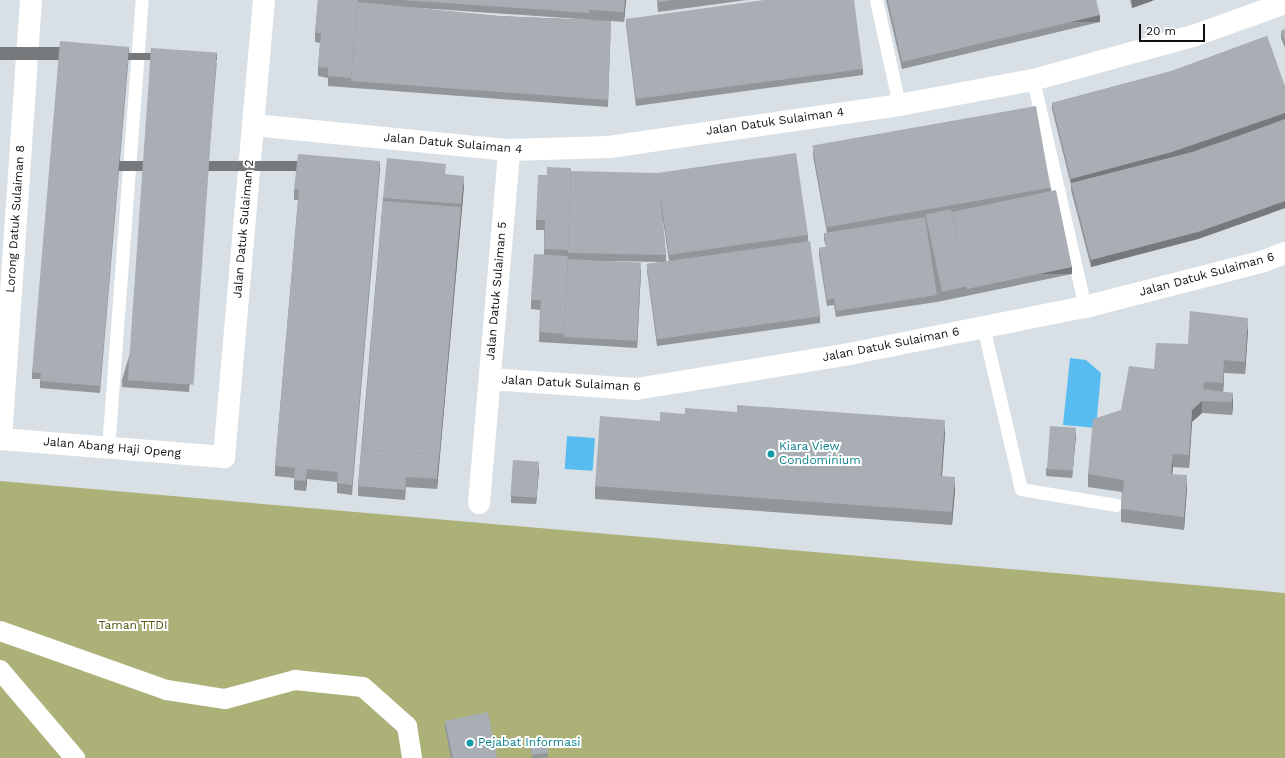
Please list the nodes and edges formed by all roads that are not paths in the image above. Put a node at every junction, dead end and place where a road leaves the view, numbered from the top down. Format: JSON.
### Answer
{"nodes":[{"id":1,"x":31,"y":0,"type":"edge"},
{"id":2,"x":142,"y":0,"type":"edge"},
{"id":3,"x":264,"y":0,"type":"edge"},
{"id":4,"x":876,"y":0,"type":"edge"},
{"id":5,"x":1285,"y":2,"type":"edge"},
{"id":6,"x":1033,"y":80,"type":"junction"},
{"id":7,"x":899,"y":105,"type":"junction"},
{"id":8,"x":253,"y":125,"type":"junction"},
{"id":9,"x":509,"y":150,"type":"junction"},
{"id":10,"x":1285,"y":253,"type":"edge"},
{"id":11,"x":1085,"y":307,"type":"junction"},
{"id":12,"x":983,"y":326,"type":"junction"},
{"id":13,"x":490,"y":379,"type":"junction"},
{"id":14,"x":0,"y":439,"type":"edge"},
{"id":15,"x":108,"y":448,"type":"junction"},
{"id":16,"x":224,"y":457,"type":"joint"},
{"id":17,"x":479,"y":503,"type":"dead end"},
{"id":18,"x":1116,"y":505,"type":"dead end"},
{"id":19,"x":0,"y":631,"type":"edge"},
{"id":20,"x":0,"y":670,"type":"edge"},
{"id":21,"x":67,"y":754,"type":"edge"},
{"id":22,"x":412,"y":758,"type":"edge"}],
"edges":[{"from":1,"to":14,"type":"street","name":"Lorong Datuk Sulaiman 8"},
{"from":2,"to":15,"type":"lane"},
{"from":3,"to":8,"type":"street","name":"Jalan Datuk Sulaiman 2"},
{"from":4,"to":7,"type":"lane"},
{"from":5,"to":6,"type":"street","name":"Jalan Datuk Sulaiman 4"},
{"from":6,"to":7,"type":"street","name":"Jalan Datuk Sulaiman 4"},
{"from":6,"to":11,"type":"lane"},
{"from":7,"to":9,"type":"street","name":"Jalan Datuk Sulaiman 4"},
{"from":8,"to":9,"type":"street","name":"Jalan Datuk Sulaiman 4"},
{"from":8,"to":16,"type":"street","name":"Jalan Datuk Sulaiman 2"},
{"from":9,"to":13,"type":"street","name":"Jalan Datuk Sulaiman 5"},
{"from":10,"to":11,"type":"street","name":"Jalan Datuk Sulaiman 6"},
{"from":11,"to":12,"type":"street","name":"Jalan Datuk Sulaiman 6"},
{"from":12,"to":13,"type":"street","name":"Jalan Datuk Sulaiman 6"},
{"from":12,"to":18,"type":"lane"},
{"from":13,"to":17,"type":"street","name":"Jalan Datuk Sulaiman 5"},
{"from":14,"to":15,"type":"street","name":"Jalan Abang Haji Openg"},
{"from":15,"to":16,"type":"street","name":"Jalan Abang Haji Openg"},
{"from":19,"to":22,"type":"street"},
{"from":20,"to":21,"type":"street"}]}
